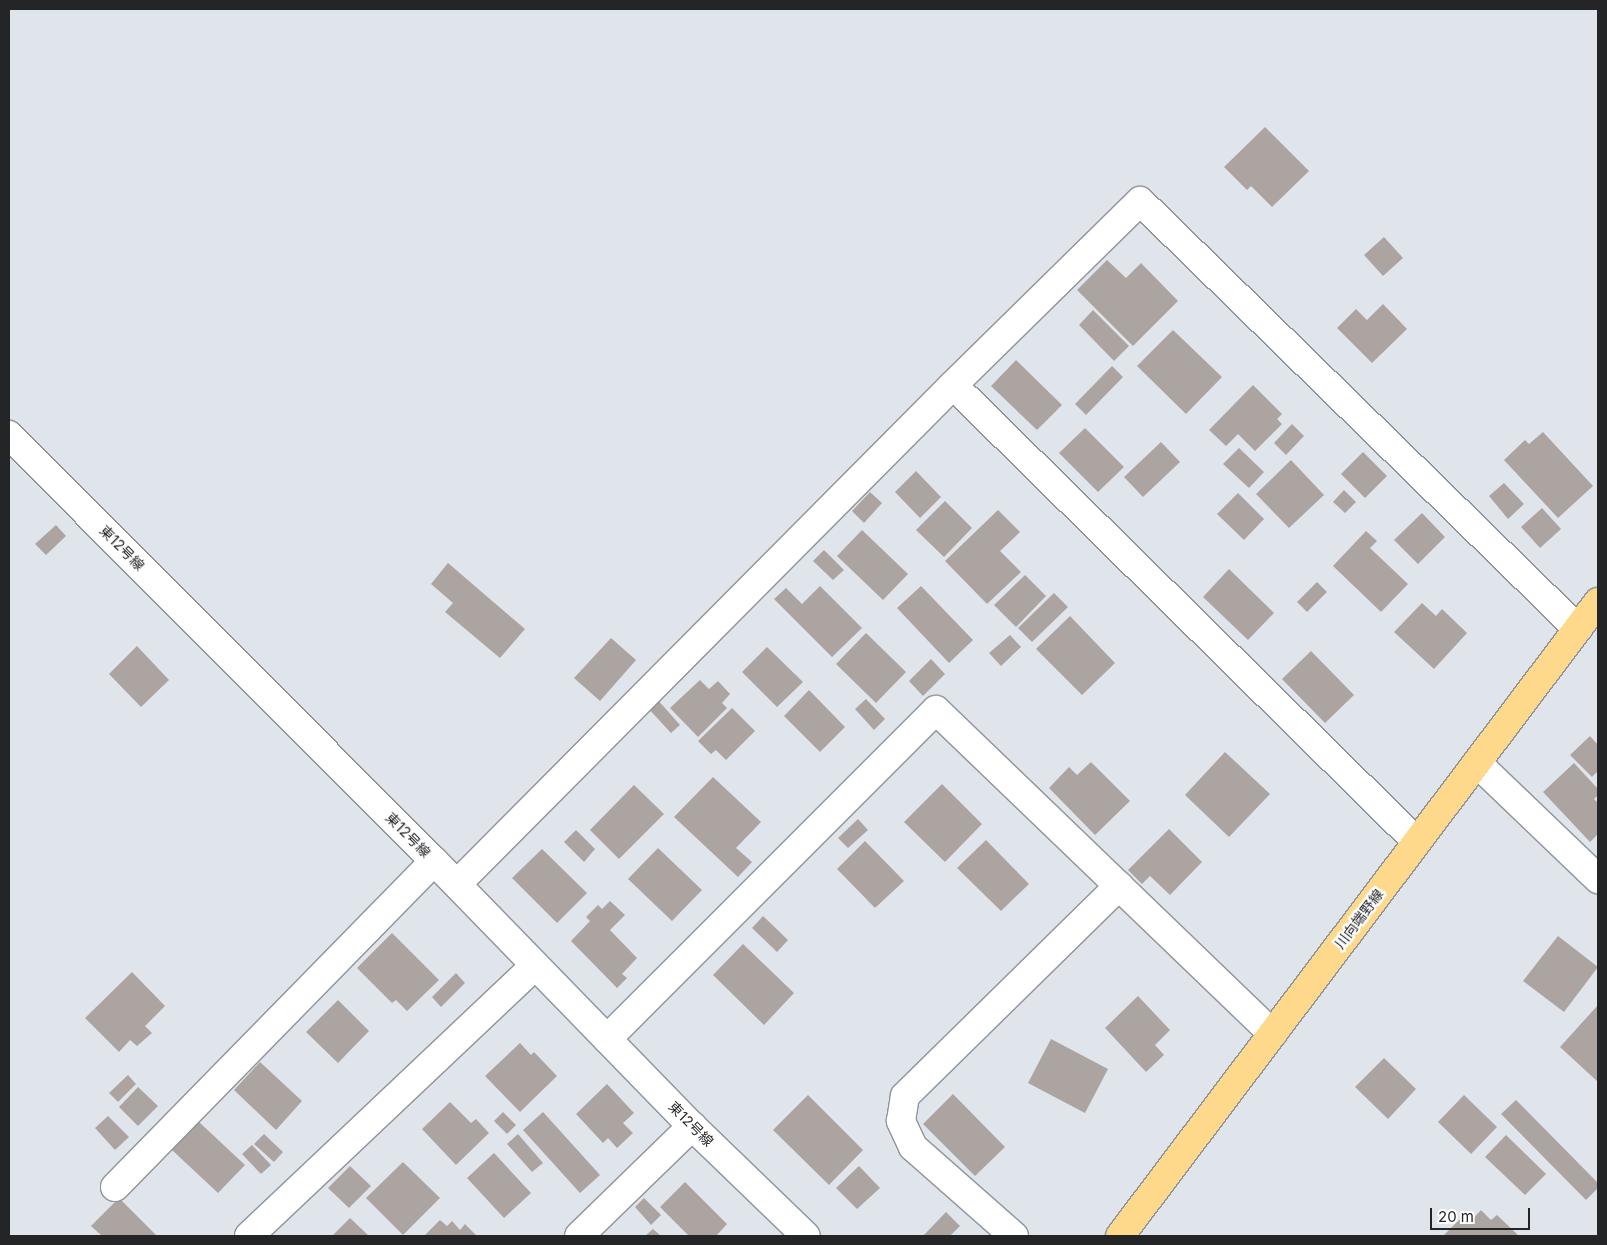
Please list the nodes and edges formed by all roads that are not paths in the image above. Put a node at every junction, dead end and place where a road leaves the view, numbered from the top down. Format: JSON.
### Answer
{"nodes":[{"id":1,"x":953,"y":385,"type":"junction"},
{"id":2,"x":9,"y":435,"type":"edge"},
{"id":3,"x":1598,"y":602,"type":"edge"},
{"id":4,"x":1578,"y":630,"type":"junction"},
{"id":5,"x":1477,"y":763,"type":"junction"},
{"id":6,"x":1417,"y":842,"type":"junction"},
{"id":7,"x":434,"y":861,"type":"junction"},
{"id":8,"x":1598,"y":879,"type":"edge"},
{"id":9,"x":457,"y":884,"type":"junction"},
{"id":10,"x":1119,"y":886,"type":"junction"},
{"id":11,"x":535,"y":966,"type":"junction"},
{"id":12,"x":1273,"y":1034,"type":"junction"},
{"id":13,"x":607,"y":1039,"type":"junction"},
{"id":14,"x":692,"y":1126,"type":"junction"},
{"id":15,"x":115,"y":1187,"type":"dead end"},
{"id":16,"x":249,"y":1236,"type":"edge"},
{"id":17,"x":579,"y":1236,"type":"edge"},
{"id":18,"x":806,"y":1236,"type":"edge"},
{"id":19,"x":1014,"y":1236,"type":"edge"},
{"id":20,"x":1120,"y":1236,"type":"edge"}],
"edges":[{"from":1,"to":4,"type":"street"},
{"from":1,"to":6,"type":"street"},
{"from":1,"to":9,"type":"street"},
{"from":2,"to":7,"type":"street","name":"東12号線"},
{"from":3,"to":4,"type":"main road","name":"川向端野線"},
{"from":4,"to":5,"type":"main road","name":"川向端野線"},
{"from":5,"to":6,"type":"main road","name":"川向端野線"},
{"from":5,"to":8,"type":"street"},
{"from":6,"to":12,"type":"main road","name":"川向端野線"},
{"from":7,"to":9,"type":"street","name":"東12号線"},
{"from":7,"to":15,"type":"street"},
{"from":9,"to":11,"type":"street","name":"東12号線"},
{"from":10,"to":12,"type":"street"},
{"from":10,"to":13,"type":"street"},
{"from":10,"to":19,"type":"street"},
{"from":11,"to":13,"type":"street","name":"東12号線"},
{"from":11,"to":16,"type":"street"},
{"from":12,"to":20,"type":"main road","name":"川向端野線"},
{"from":13,"to":14,"type":"street","name":"東12号線"},
{"from":14,"to":17,"type":"street"},
{"from":14,"to":18,"type":"street","name":"東12号線"}]}
